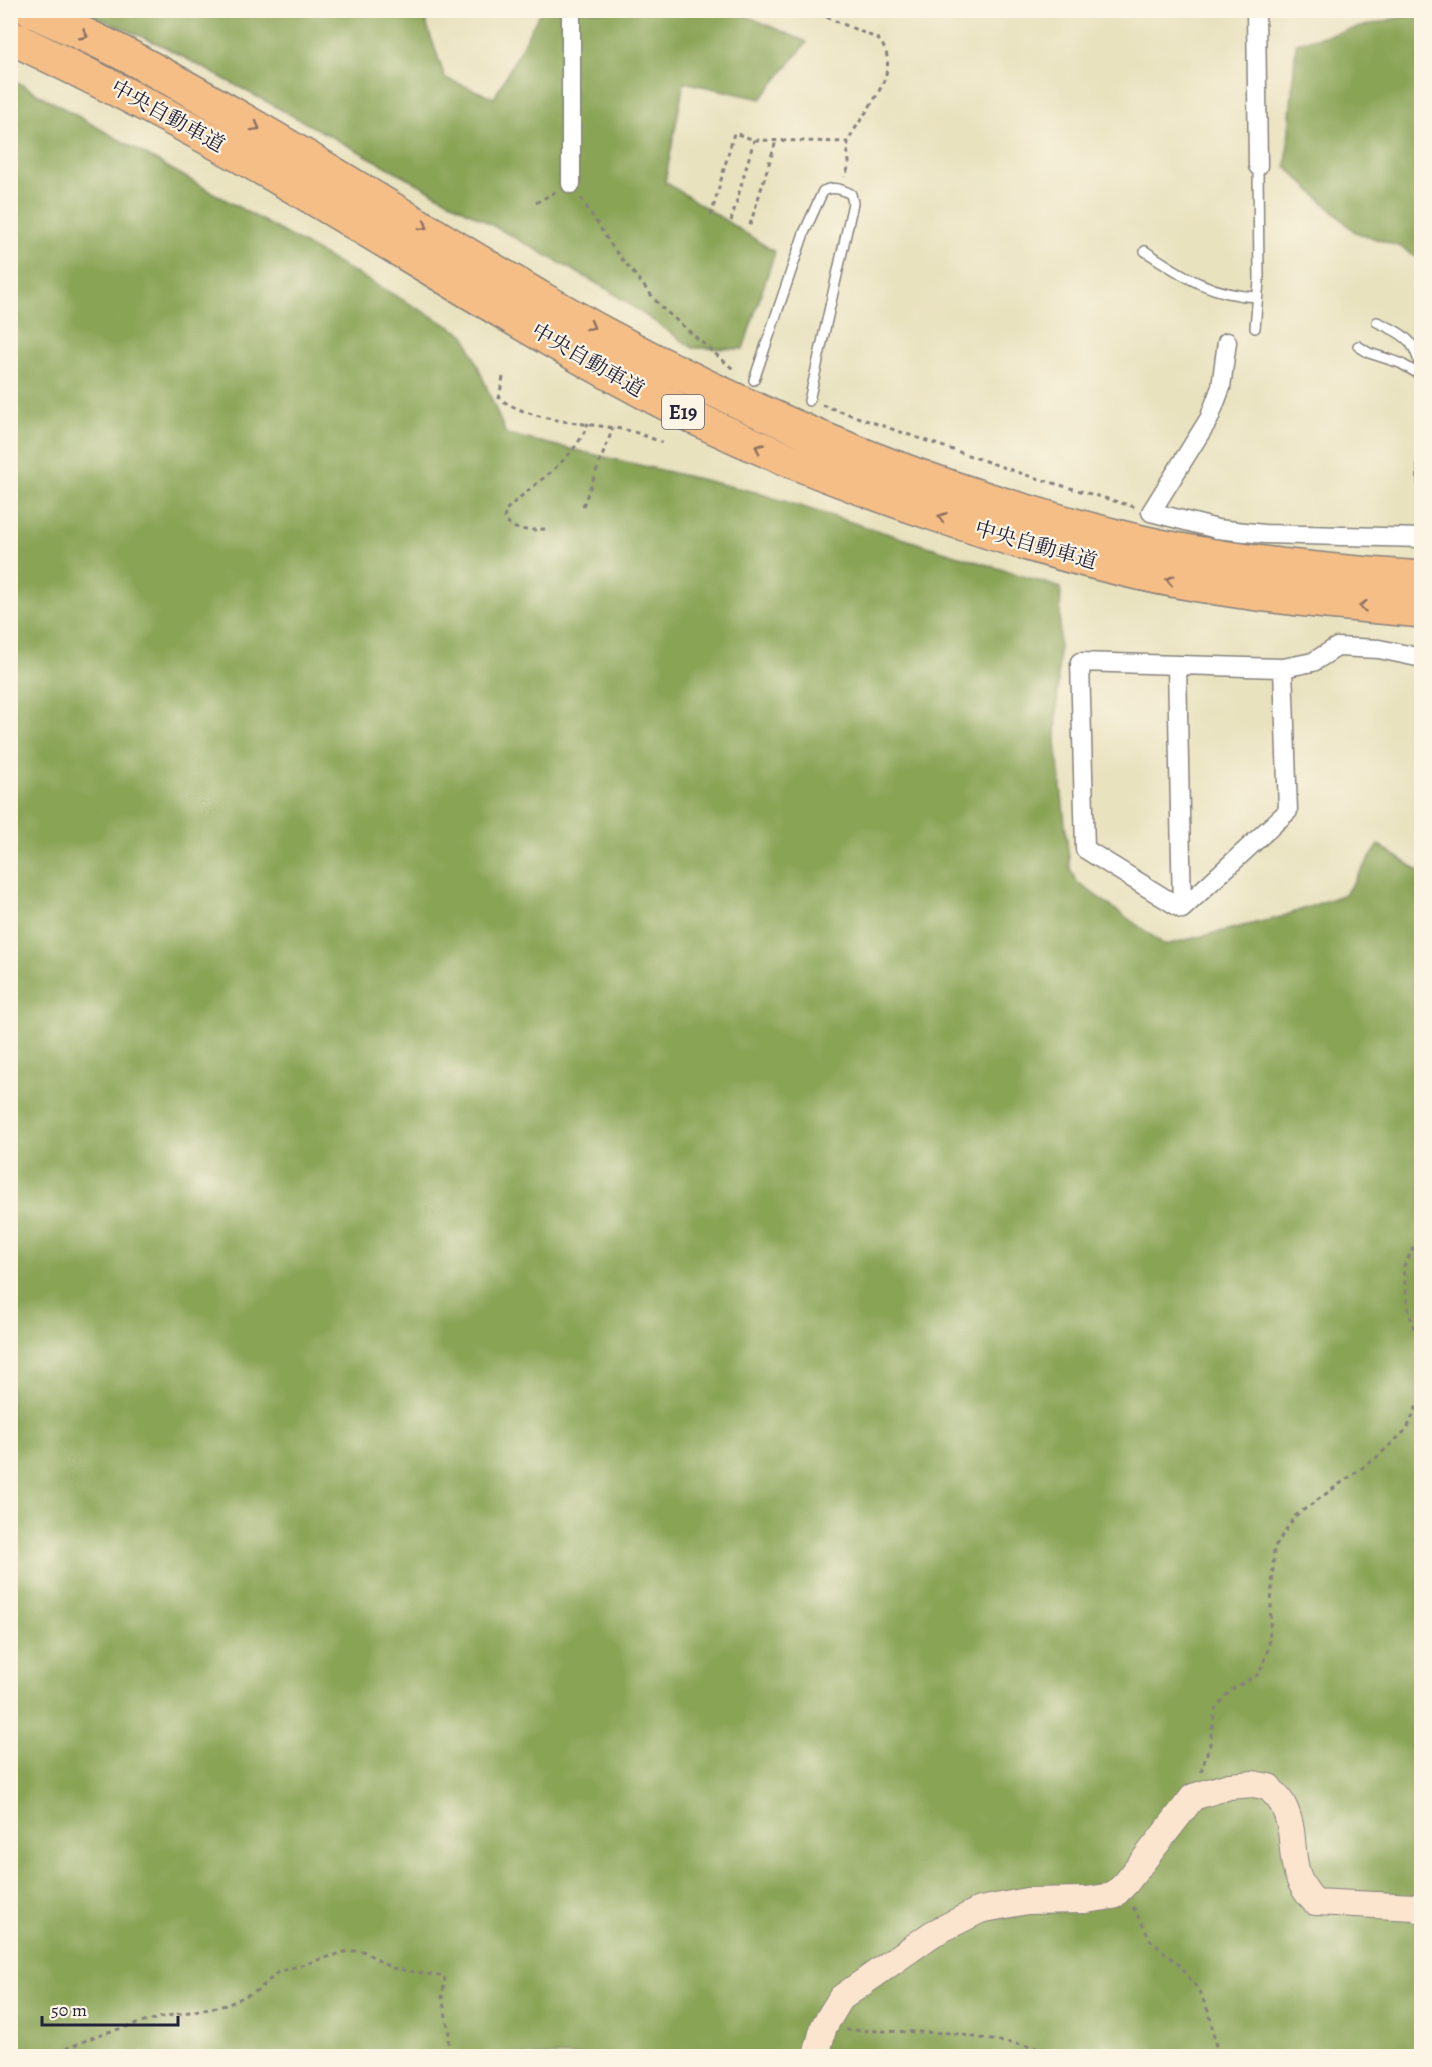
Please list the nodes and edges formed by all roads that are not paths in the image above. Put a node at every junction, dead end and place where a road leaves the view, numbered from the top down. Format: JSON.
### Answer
{"nodes":[{"id":1,"x":31,"y":10,"type":"edge"},
{"id":2,"x":571,"y":10,"type":"edge"},
{"id":3,"x":1256,"y":10,"type":"edge"},
{"id":4,"x":10,"y":37,"type":"edge"},
{"id":5,"x":1258,"y":166,"type":"joint"},
{"id":6,"x":571,"y":184,"type":"dead end"},
{"id":7,"x":1145,"y":250,"type":"dead end"},
{"id":8,"x":1257,"y":297,"type":"junction"},
{"id":9,"x":1377,"y":322,"type":"dead end"},
{"id":10,"x":1255,"y":328,"type":"dead end"},
{"id":11,"x":1227,"y":342,"type":"dead end"},
{"id":12,"x":1358,"y":346,"type":"dead end"},
{"id":13,"x":1422,"y":376,"type":"edge"},
{"id":14,"x":754,"y":380,"type":"dead end"},
{"id":15,"x":809,"y":401,"type":"dead end"},
{"id":16,"x":1422,"y":444,"type":"edge"},
{"id":17,"x":1422,"y":483,"type":"edge"},
{"id":18,"x":1422,"y":538,"type":"edge"},
{"id":19,"x":1422,"y":578,"type":"edge"},
{"id":20,"x":1422,"y":611,"type":"edge"},
{"id":21,"x":1422,"y":658,"type":"edge"},
{"id":22,"x":1177,"y":665,"type":"junction"},
{"id":23,"x":1283,"y":668,"type":"junction"},
{"id":24,"x":1182,"y":909,"type":"junction"},
{"id":25,"x":1422,"y":1911,"type":"edge"},
{"id":26,"x":816,"y":2056,"type":"edge"}],
"edges":[{"from":1,"to":19,"type":"highway","name":"中央自動車道","number":"E19","one_way":true},
{"from":2,"to":6,"type":"street"},
{"from":3,"to":5,"type":"street"},
{"from":20,"to":4,"type":"highway","name":"中央自動車道","number":"E19","one_way":true},
{"from":5,"to":8,"type":"lane"},
{"from":7,"to":8,"type":"lane"},
{"from":8,"to":10,"type":"lane"},
{"from":9,"to":13,"type":"lane"},
{"from":11,"to":18,"type":"street"},
{"from":12,"to":13,"type":"lane"},
{"from":14,"to":15,"type":"lane"},
{"from":16,"to":17,"type":"lane"},
{"from":21,"to":23,"type":"street"},
{"from":22,"to":23,"type":"street"},
{"from":22,"to":24,"type":"street"},
{"from":22,"to":24,"type":"street"},
{"from":23,"to":24,"type":"street"},
{"from":25,"to":26,"type":"street"}]}
